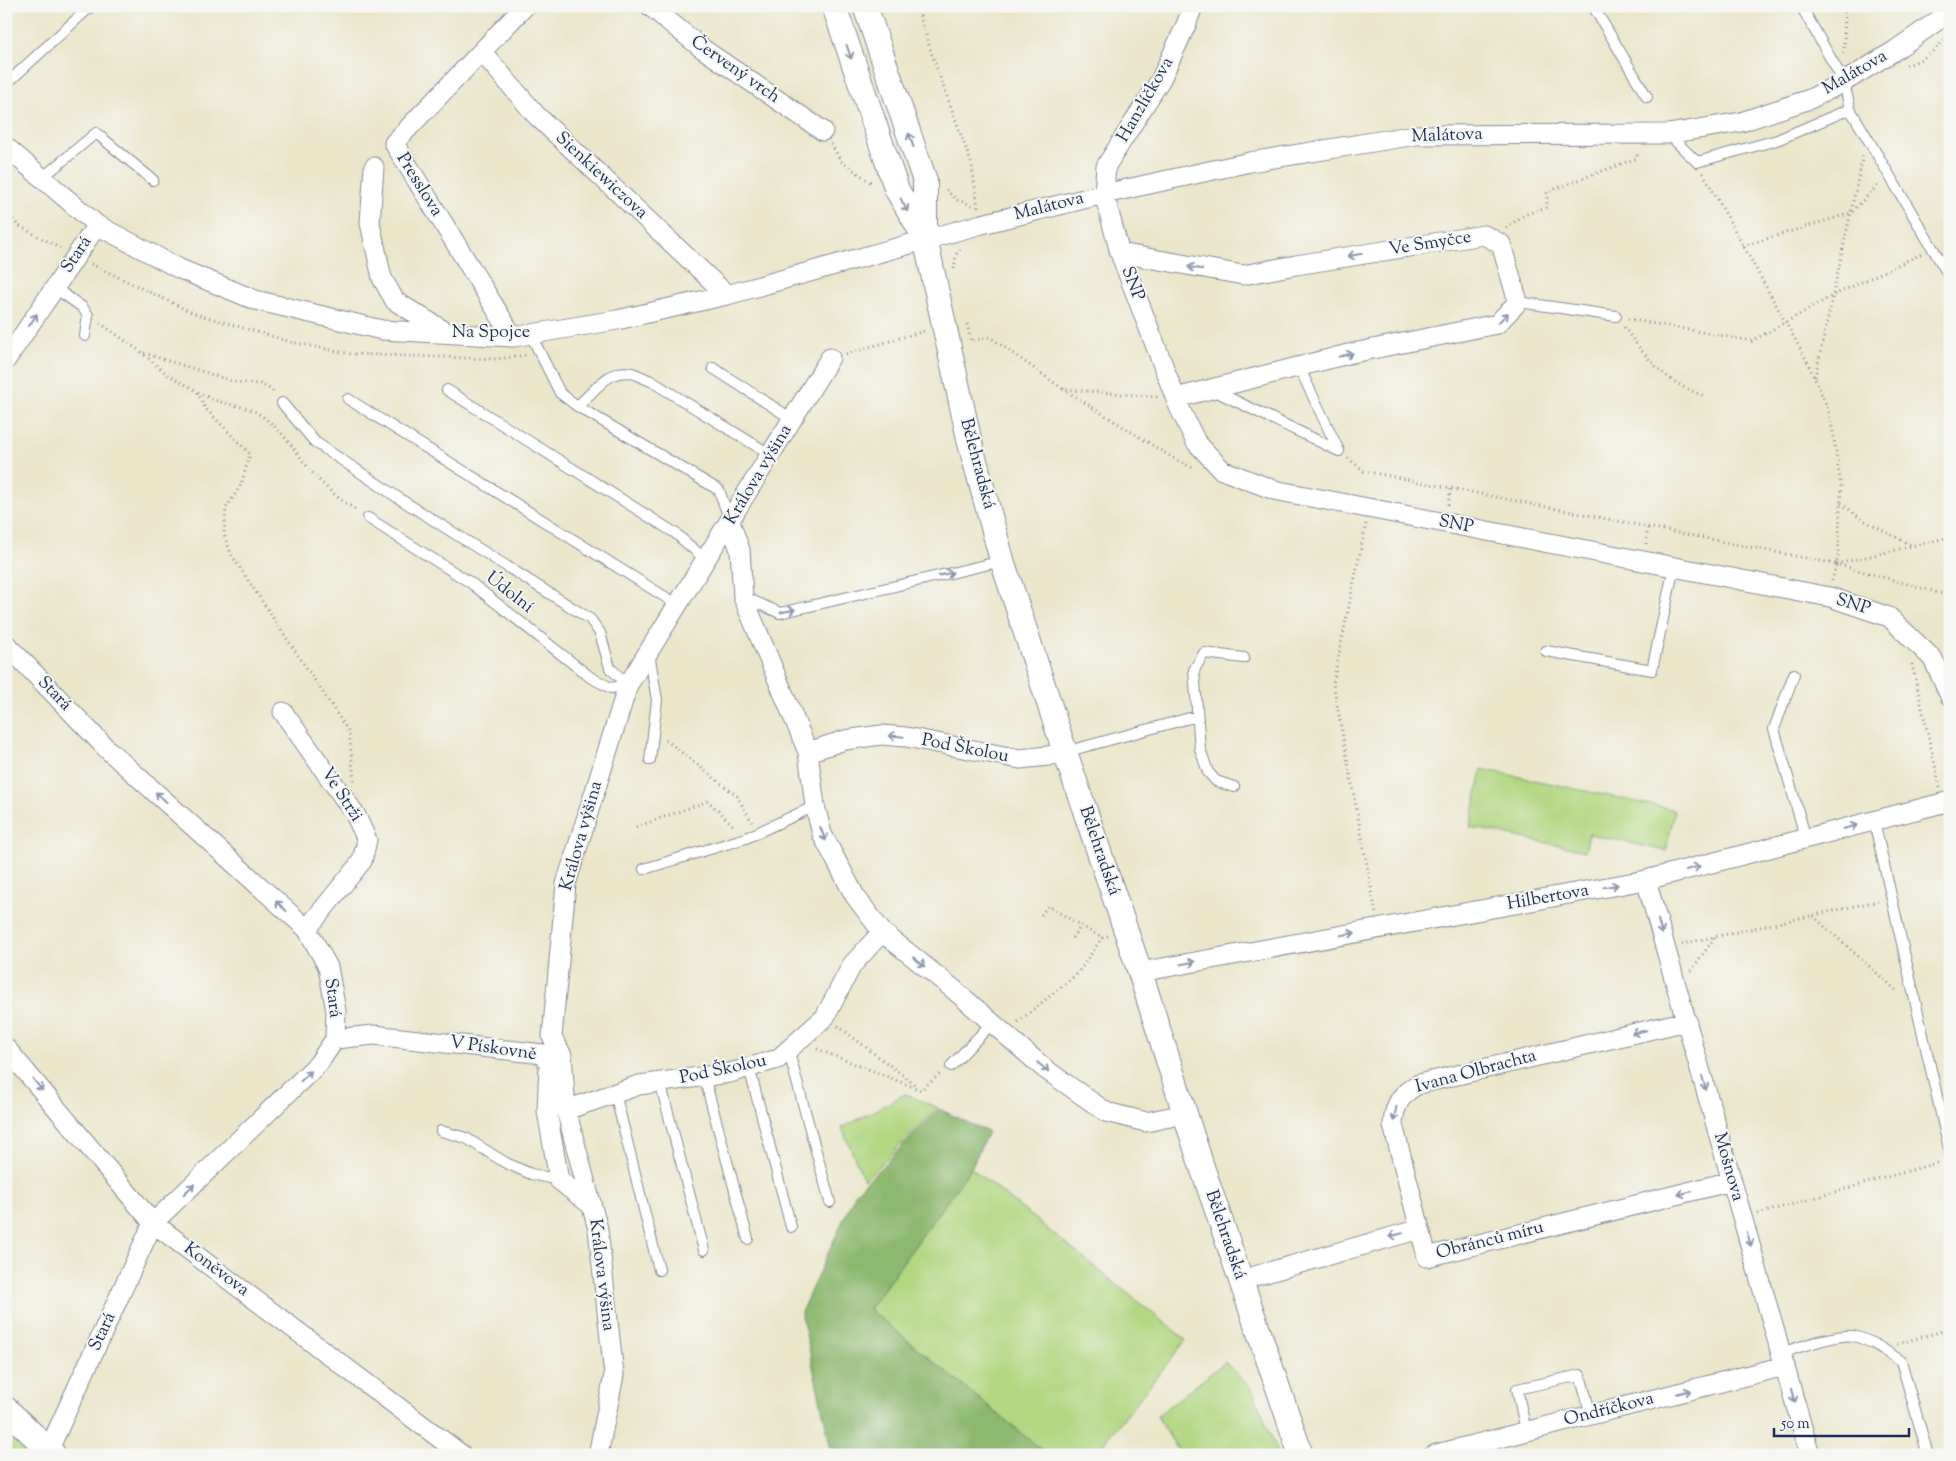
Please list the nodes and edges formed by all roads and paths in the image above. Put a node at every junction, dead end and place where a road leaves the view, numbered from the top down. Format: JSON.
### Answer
{"nodes":[{"id":1,"x":91,"y":6,"type":"edge"},
{"id":2,"x":525,"y":6,"type":"edge"},
{"id":3,"x":650,"y":6,"type":"edge"},
{"id":4,"x":834,"y":6,"type":"edge"},
{"id":5,"x":865,"y":6,"type":"edge"},
{"id":6,"x":917,"y":6,"type":"edge"},
{"id":7,"x":1193,"y":6,"type":"edge"},
{"id":8,"x":1593,"y":6,"type":"edge"},
{"id":9,"x":1801,"y":6,"type":"edge"},
{"id":10,"x":1844,"y":6,"type":"edge"},
{"id":11,"x":1950,"y":12,"type":"edge"},
{"id":12,"x":482,"y":52,"type":"junction"},
{"id":13,"x":1844,"y":82,"type":"junction"},
{"id":14,"x":6,"y":84,"type":"edge"},
{"id":15,"x":1647,"y":97,"type":"dead end"},
{"id":16,"x":1850,"y":109,"type":"junction"},
{"id":17,"x":823,"y":131,"type":"joint"},
{"id":18,"x":1668,"y":134,"type":"junction"},
{"id":19,"x":1640,"y":135,"type":"junction"},
{"id":20,"x":1867,"y":139,"type":"junction"},
{"id":21,"x":6,"y":146,"type":"edge"},
{"id":22,"x":374,"y":167,"type":"dead end"},
{"id":23,"x":1888,"y":175,"type":"junction"},
{"id":24,"x":42,"y":178,"type":"junction"},
{"id":25,"x":1706,"y":178,"type":"dead end"},
{"id":26,"x":153,"y":180,"type":"dead end"},
{"id":27,"x":897,"y":190,"type":"junction"},
{"id":28,"x":1104,"y":194,"type":"junction"},
{"id":29,"x":1851,"y":213,"type":"junction"},
{"id":30,"x":1524,"y":215,"type":"dead end"},
{"id":31,"x":982,"y":224,"type":"junction"},
{"id":32,"x":97,"y":226,"type":"junction"},
{"id":33,"x":925,"y":238,"type":"junction"},
{"id":34,"x":1743,"y":246,"type":"junction"},
{"id":35,"x":1931,"y":248,"type":"junction"},
{"id":36,"x":1120,"y":253,"type":"junction"},
{"id":37,"x":1948,"y":274,"type":"dead end"},
{"id":38,"x":55,"y":288,"type":"junction"},
{"id":39,"x":727,"y":294,"type":"junction"},
{"id":40,"x":1832,"y":296,"type":"junction"},
{"id":41,"x":1518,"y":302,"type":"junction"},
{"id":42,"x":88,"y":315,"type":"junction"},
{"id":43,"x":1616,"y":316,"type":"junction"},
{"id":44,"x":1786,"y":322,"type":"junction"},
{"id":45,"x":955,"y":324,"type":"junction"},
{"id":46,"x":448,"y":334,"type":"junction"},
{"id":47,"x":85,"y":336,"type":"dead end"},
{"id":48,"x":522,"y":336,"type":"junction"},
{"id":49,"x":141,"y":352,"type":"junction"},
{"id":50,"x":830,"y":358,"type":"joint"},
{"id":51,"x":6,"y":360,"type":"edge"},
{"id":52,"x":1299,"y":367,"type":"junction"},
{"id":53,"x":713,"y":368,"type":"dead end"},
{"id":54,"x":1815,"y":378,"type":"junction"},
{"id":55,"x":1212,"y":389,"type":"junction"},
{"id":56,"x":447,"y":390,"type":"dead end"},
{"id":57,"x":197,"y":392,"type":"junction"},
{"id":58,"x":1704,"y":396,"type":"dead end"},
{"id":59,"x":1176,"y":398,"type":"junction"},
{"id":60,"x":348,"y":399,"type":"dead end"},
{"id":61,"x":282,"y":403,"type":"joint"},
{"id":62,"x":576,"y":406,"type":"junction"},
{"id":63,"x":792,"y":419,"type":"junction"},
{"id":64,"x":1340,"y":451,"type":"junction"},
{"id":65,"x":771,"y":455,"type":"junction"},
{"id":66,"x":1841,"y":503,"type":"junction"},
{"id":67,"x":1370,"y":509,"type":"junction"},
{"id":68,"x":368,"y":518,"type":"joint"},
{"id":69,"x":730,"y":522,"type":"junction"},
{"id":70,"x":1950,"y":537,"type":"edge"},
{"id":71,"x":1912,"y":546,"type":"junction"},
{"id":72,"x":706,"y":560,"type":"junction"},
{"id":73,"x":1002,"y":560,"type":"junction"},
{"id":74,"x":1836,"y":564,"type":"junction"},
{"id":75,"x":1674,"y":567,"type":"junction"},
{"id":76,"x":1831,"y":589,"type":"dead end"},
{"id":77,"x":1950,"y":596,"type":"edge"},
{"id":78,"x":743,"y":597,"type":"junction"},
{"id":79,"x":678,"y":605,"type":"junction"},
{"id":80,"x":6,"y":644,"type":"edge"},
{"id":81,"x":1546,"y":651,"type":"dead end"},
{"id":82,"x":649,"y":652,"type":"junction"},
{"id":83,"x":1910,"y":656,"type":"dead end"},
{"id":84,"x":1244,"y":658,"type":"dead end"},
{"id":85,"x":1794,"y":674,"type":"dead end"},
{"id":86,"x":628,"y":686,"type":"junction"},
{"id":87,"x":1950,"y":696,"type":"edge"},
{"id":88,"x":284,"y":712,"type":"dead end"},
{"id":89,"x":1196,"y":716,"type":"junction"},
{"id":90,"x":654,"y":730,"type":"junction"},
{"id":91,"x":808,"y":752,"type":"junction"},
{"id":92,"x":1065,"y":752,"type":"junction"},
{"id":93,"x":650,"y":760,"type":"dead end"},
{"id":94,"x":1234,"y":787,"type":"dead end"},
{"id":95,"x":1947,"y":802,"type":"edge"},
{"id":96,"x":815,"y":806,"type":"junction"},
{"id":97,"x":355,"y":814,"type":"junction"},
{"id":98,"x":1874,"y":821,"type":"junction"},
{"id":99,"x":636,"y":827,"type":"dead end"},
{"id":100,"x":1950,"y":828,"type":"edge"},
{"id":101,"x":758,"y":832,"type":"junction"},
{"id":102,"x":746,"y":838,"type":"junction"},
{"id":103,"x":1806,"y":839,"type":"junction"},
{"id":104,"x":644,"y":869,"type":"dead end"},
{"id":105,"x":1646,"y":880,"type":"junction"},
{"id":106,"x":1891,"y":898,"type":"junction"},
{"id":107,"x":1041,"y":915,"type":"dead end"},
{"id":108,"x":1813,"y":916,"type":"junction"},
{"id":109,"x":1081,"y":926,"type":"junction"},
{"id":110,"x":1125,"y":928,"type":"junction"},
{"id":111,"x":1379,"y":928,"type":"junction"},
{"id":112,"x":307,"y":929,"type":"junction"},
{"id":113,"x":882,"y":932,"type":"junction"},
{"id":114,"x":1715,"y":937,"type":"junction"},
{"id":115,"x":1072,"y":938,"type":"dead end"},
{"id":116,"x":1102,"y":938,"type":"junction"},
{"id":117,"x":1666,"y":948,"type":"junction"},
{"id":118,"x":1140,"y":972,"type":"junction"},
{"id":119,"x":1678,"y":990,"type":"junction"},
{"id":120,"x":1916,"y":1008,"type":"junction"},
{"id":121,"x":825,"y":1016,"type":"junction"},
{"id":122,"x":1686,"y":1021,"type":"junction"},
{"id":123,"x":998,"y":1028,"type":"junction"},
{"id":124,"x":335,"y":1039,"type":"junction"},
{"id":125,"x":793,"y":1045,"type":"junction"},
{"id":126,"x":6,"y":1048,"type":"edge"},
{"id":127,"x":951,"y":1066,"type":"joint"},
{"id":128,"x":749,"y":1067,"type":"junction"},
{"id":129,"x":704,"y":1076,"type":"junction"},
{"id":130,"x":660,"y":1082,"type":"junction"},
{"id":131,"x":921,"y":1090,"type":"junction"},
{"id":132,"x":615,"y":1093,"type":"junction"},
{"id":133,"x":566,"y":1110,"type":"junction"},
{"id":134,"x":1184,"y":1114,"type":"junction"},
{"id":135,"x":441,"y":1131,"type":"dead end"},
{"id":136,"x":1950,"y":1153,"type":"edge"},
{"id":137,"x":1940,"y":1162,"type":"dead end"},
{"id":138,"x":559,"y":1180,"type":"junction"},
{"id":139,"x":1732,"y":1181,"type":"junction"},
{"id":140,"x":830,"y":1202,"type":"dead end"},
{"id":141,"x":591,"y":1205,"type":"junction"},
{"id":142,"x":1743,"y":1218,"type":"junction"},
{"id":143,"x":154,"y":1223,"type":"junction"},
{"id":144,"x":791,"y":1227,"type":"dead end"},
{"id":145,"x":1420,"y":1229,"type":"junction"},
{"id":146,"x":748,"y":1239,"type":"dead end"},
{"id":147,"x":704,"y":1250,"type":"dead end"},
{"id":148,"x":659,"y":1270,"type":"dead end"},
{"id":149,"x":1241,"y":1280,"type":"junction"},
{"id":150,"x":1950,"y":1329,"type":"edge"},
{"id":151,"x":1880,"y":1347,"type":"junction"},
{"id":152,"x":1783,"y":1359,"type":"junction"},
{"id":153,"x":6,"y":1409,"type":"edge"},
{"id":154,"x":1591,"y":1415,"type":"junction"},
{"id":155,"x":1526,"y":1431,"type":"junction"},
{"id":156,"x":6,"y":1437,"type":"edge"},
{"id":157,"x":50,"y":1453,"type":"edge"},
{"id":158,"x":15,"y":1455,"type":"edge"},
{"id":159,"x":462,"y":1455,"type":"edge"},
{"id":160,"x":598,"y":1455,"type":"edge"},
{"id":161,"x":1301,"y":1455,"type":"edge"},
{"id":162,"x":1433,"y":1455,"type":"edge"},
{"id":163,"x":1810,"y":1455,"type":"edge"},
{"id":164,"x":1928,"y":1455,"type":"edge"}],
"edges":[{"from":1,"to":14,"type":"lane"},
{"from":2,"to":12,"type":"street","name":"Presslova"},
{"from":3,"to":17,"type":"street","name":"Červený vrch"},
{"from":4,"to":27,"type":"street","name":"Bělehradská","one_way":true},
{"from":33,"to":5,"type":"street","name":"Bělehradská","one_way":true},
{"from":6,"to":31,"type":"path"},
{"from":7,"to":28,"type":"street","name":"Hanzlíčkova"},
{"from":8,"to":15,"type":"lane"},
{"from":9,"to":13,"type":"lane"},
{"from":10,"to":13,"type":"path"},
{"from":11,"to":13,"type":"street","name":"Malátova"},
{"from":12,"to":39,"type":"street","name":"Sienkiewiczova"},
{"from":12,"to":48,"type":"street","name":"Presslova"},
{"from":13,"to":16,"type":"lane"},
{"from":13,"to":18,"type":"street","name":"Malátova"},
{"from":16,"to":18,"type":"lane"},
{"from":16,"to":20,"type":"lane"},
{"from":17,"to":27,"type":"path"},
{"from":18,"to":19,"type":"street","name":"Malátova"},
{"from":19,"to":28,"type":"street","name":"Malátova"},
{"from":19,"to":30,"type":"path"},
{"from":20,"to":23,"type":"lane"},
{"from":20,"to":29,"type":"path"},
{"from":21,"to":24,"type":"street","name":"Stará"},
{"from":22,"to":46,"type":"street","name":"Presslova"},
{"from":23,"to":29,"type":"path"},
{"from":23,"to":35,"type":"lane"},
{"from":24,"to":26,"type":"lane"},
{"from":24,"to":32,"type":"street","name":"Stará"},
{"from":25,"to":34,"type":"path"},
{"from":27,"to":33,"type":"street","name":"Bělehradská","one_way":true},
{"from":28,"to":31,"type":"street","name":"Malátova"},
{"from":28,"to":36,"type":"street","name":"SNP"},
{"from":29,"to":34,"type":"path"},
{"from":29,"to":40,"type":"path"},
{"from":31,"to":33,"type":"street","name":"Malátova"},
{"from":32,"to":38,"type":"street","name":"Stará"},
{"from":32,"to":46,"type":"street","name":"Na Spojce"},
{"from":33,"to":39,"type":"street","name":"Na Spojce"},
{"from":33,"to":45,"type":"street","name":"Bělehradská"},
{"from":34,"to":44,"type":"path"},
{"from":35,"to":37,"type":"lane"},
{"from":35,"to":40,"type":"path"},
{"from":41,"to":36,"type":"street","name":"Ve Smyčce","one_way":true},
{"from":36,"to":59,"type":"street","name":"SNP"},
{"from":38,"to":42,"type":"lane"},
{"from":51,"to":38,"type":"street","name":"Stará","one_way":true},
{"from":39,"to":48,"type":"street","name":"Na Spojce"},
{"from":40,"to":44,"type":"path"},
{"from":40,"to":54,"type":"path"},
{"from":41,"to":43,"type":"lane"},
{"from":52,"to":41,"type":"street","one_way":true},
{"from":42,"to":47,"type":"lane"},
{"from":42,"to":49,"type":"path"},
{"from":43,"to":44,"type":"path"},
{"from":43,"to":58,"type":"path"},
{"from":44,"to":54,"type":"path"},
{"from":45,"to":50,"type":"path"},
{"from":45,"to":59,"type":"path"},
{"from":45,"to":73,"type":"street","name":"Bělehradská"},
{"from":46,"to":48,"type":"street","name":"Na Spojce"},
{"from":48,"to":62,"type":"lane"},
{"from":49,"to":57,"type":"path"},
{"from":49,"to":61,"type":"path"},
{"from":50,"to":63,"type":"street","name":"Králova výšina"},
{"from":52,"to":55,"type":"street"},
{"from":52,"to":64,"type":"lane"},
{"from":53,"to":63,"type":"lane"},
{"from":54,"to":66,"type":"path"},
{"from":55,"to":59,"type":"street"},
{"from":55,"to":64,"type":"lane"},
{"from":56,"to":72,"type":"lane"},
{"from":57,"to":68,"type":"path"},
{"from":57,"to":97,"type":"path"},
{"from":59,"to":67,"type":"street","name":"SNP"},
{"from":60,"to":79,"type":"lane"},
{"from":61,"to":86,"type":"lane"},
{"from":62,"to":65,"type":"lane"},
{"from":62,"to":69,"type":"lane"},
{"from":63,"to":65,"type":"street","name":"Králova výšina"},
{"from":64,"to":74,"type":"path"},
{"from":65,"to":69,"type":"street","name":"Králova výšina"},
{"from":66,"to":71,"type":"path"},
{"from":66,"to":74,"type":"path"},
{"from":67,"to":75,"type":"street","name":"SNP"},
{"from":67,"to":111,"type":"path"},
{"from":68,"to":86,"type":"lane","name":"Údolní"},
{"from":69,"to":72,"type":"street","name":"Králova výšina"},
{"from":69,"to":78,"type":"street"},
{"from":70,"to":71,"type":"path"},
{"from":71,"to":74,"type":"path"},
{"from":72,"to":79,"type":"street","name":"Králova výšina"},
{"from":78,"to":73,"type":"lane","one_way":true},
{"from":73,"to":92,"type":"street","name":"Bělehradská"},
{"from":74,"to":76,"type":"path"},
{"from":74,"to":77,"type":"path"},
{"from":75,"to":81,"type":"lane"},
{"from":75,"to":87,"type":"street","name":"SNP"},
{"from":78,"to":91,"type":"street"},
{"from":79,"to":82,"type":"street","name":"Králova výšina"},
{"from":112,"to":80,"type":"street","name":"Stará","one_way":true},
{"from":82,"to":86,"type":"street","name":"Králova výšina"},
{"from":82,"to":90,"type":"lane"},
{"from":83,"to":95,"type":"path"},
{"from":84,"to":89,"type":"lane"},
{"from":85,"to":103,"type":"lane"},
{"from":86,"to":133,"type":"street","name":"Králova výšina"},
{"from":88,"to":97,"type":"street","name":"Ve Strži"},
{"from":89,"to":92,"type":"lane"},
{"from":89,"to":94,"type":"lane"},
{"from":90,"to":93,"type":"lane"},
{"from":90,"to":101,"type":"path"},
{"from":92,"to":91,"type":"street","name":"Pod Školou","one_way":true},
{"from":91,"to":96,"type":"street"},
{"from":92,"to":110,"type":"street","name":"Bělehradská"},
{"from":95,"to":98,"type":"street","name":"Hilbertova"},
{"from":95,"to":100,"type":"path"},
{"from":96,"to":101,"type":"lane"},
{"from":96,"to":113,"type":"street","one_way":true},
{"from":97,"to":112,"type":"street","name":"Ve Strži"},
{"from":103,"to":98,"type":"street","name":"Hilbertova","one_way":true},
{"from":98,"to":106,"type":"lane"},
{"from":99,"to":102,"type":"path"},
{"from":101,"to":102,"type":"lane"},
{"from":102,"to":104,"type":"lane"},
{"from":105,"to":103,"type":"street","name":"Hilbertova","one_way":true},
{"from":111,"to":105,"type":"street","name":"Hilbertova","one_way":true},
{"from":105,"to":117,"type":"street","name":"Mošnova","one_way":true},
{"from":106,"to":108,"type":"path"},
{"from":106,"to":120,"type":"lane"},
{"from":107,"to":109,"type":"path"},
{"from":108,"to":114,"type":"path"},
{"from":108,"to":120,"type":"path"},
{"from":109,"to":115,"type":"path"},
{"from":109,"to":116,"type":"path"},
{"from":110,"to":116,"type":"path"},
{"from":110,"to":118,"type":"street","name":"Bělehradská"},
{"from":118,"to":111,"type":"street","name":"Hilbertova","one_way":true},
{"from":112,"to":124,"type":"street","name":"Stará"},
{"from":113,"to":121,"type":"street","name":"Pod Školou"},
{"from":113,"to":123,"type":"street","one_way":true},
{"from":114,"to":117,"type":"path"},
{"from":114,"to":119,"type":"path"},
{"from":116,"to":123,"type":"path"},
{"from":117,"to":119,"type":"street","name":"Mošnova"},
{"from":118,"to":134,"type":"street","name":"Bělehradská"},
{"from":119,"to":122,"type":"street","name":"Mošnova"},
{"from":120,"to":136,"type":"lane"},
{"from":121,"to":125,"type":"street","name":"Pod Školou"},
{"from":121,"to":131,"type":"path"},
{"from":122,"to":139,"type":"street","name":"Mošnova","one_way":true},
{"from":122,"to":145,"type":"street","name":"Ivana Olbrachta","one_way":true},
{"from":123,"to":127,"type":"lane"},
{"from":123,"to":134,"type":"street","one_way":true},
{"from":124,"to":138,"type":"street","name":"V Pískovně"},
{"from":143,"to":124,"type":"street","name":"Stará","one_way":true},
{"from":125,"to":128,"type":"street","name":"Pod Školou"},
{"from":125,"to":131,"type":"path"},
{"from":125,"to":140,"type":"lane"},
{"from":126,"to":143,"type":"street","name":"Koněvova","one_way":true},
{"from":127,"to":131,"type":"path"},
{"from":128,"to":129,"type":"street","name":"Pod Školou"},
{"from":128,"to":144,"type":"lane"},
{"from":129,"to":130,"type":"street","name":"Pod Školou"},
{"from":129,"to":146,"type":"lane"},
{"from":130,"to":132,"type":"street","name":"Pod Školou"},
{"from":130,"to":147,"type":"lane"},
{"from":132,"to":133,"type":"street","name":"Pod Školou"},
{"from":132,"to":148,"type":"lane"},
{"from":133,"to":141,"type":"street","name":"Králova výšina"},
{"from":134,"to":149,"type":"street","name":"Bělehradská"},
{"from":135,"to":138,"type":"lane"},
{"from":137,"to":142,"type":"path"},
{"from":138,"to":141,"type":"street"},
{"from":139,"to":142,"type":"street","name":"Mošnova"},
{"from":139,"to":145,"type":"street","name":"Obránců míru","one_way":true},
{"from":141,"to":160,"type":"street","name":"Králova výšina"},
{"from":142,"to":152,"type":"street","name":"Mošnova","one_way":true},
{"from":143,"to":157,"type":"street","name":"Stará"},
{"from":143,"to":159,"type":"street","name":"Koněvova"},
{"from":145,"to":149,"type":"street","name":"Obránců míru","one_way":true},
{"from":149,"to":161,"type":"street","name":"Bělehradská"},
{"from":150,"to":151,"type":"path"},
{"from":151,"to":152,"type":"lane"},
{"from":151,"to":164,"type":"lane"},
{"from":154,"to":152,"type":"street","name":"Ondříčkova","one_way":true},
{"from":152,"to":163,"type":"street","name":"Mošnova","one_way":true},
{"from":153,"to":157,"type":"street"},
{"from":154,"to":155,"type":"street","name":"Ondříčkova"},
{"from":154,"to":155,"type":"lane"},
{"from":155,"to":162,"type":"street","name":"Ondříčkova"},
{"from":156,"to":158,"type":"path"}]}
